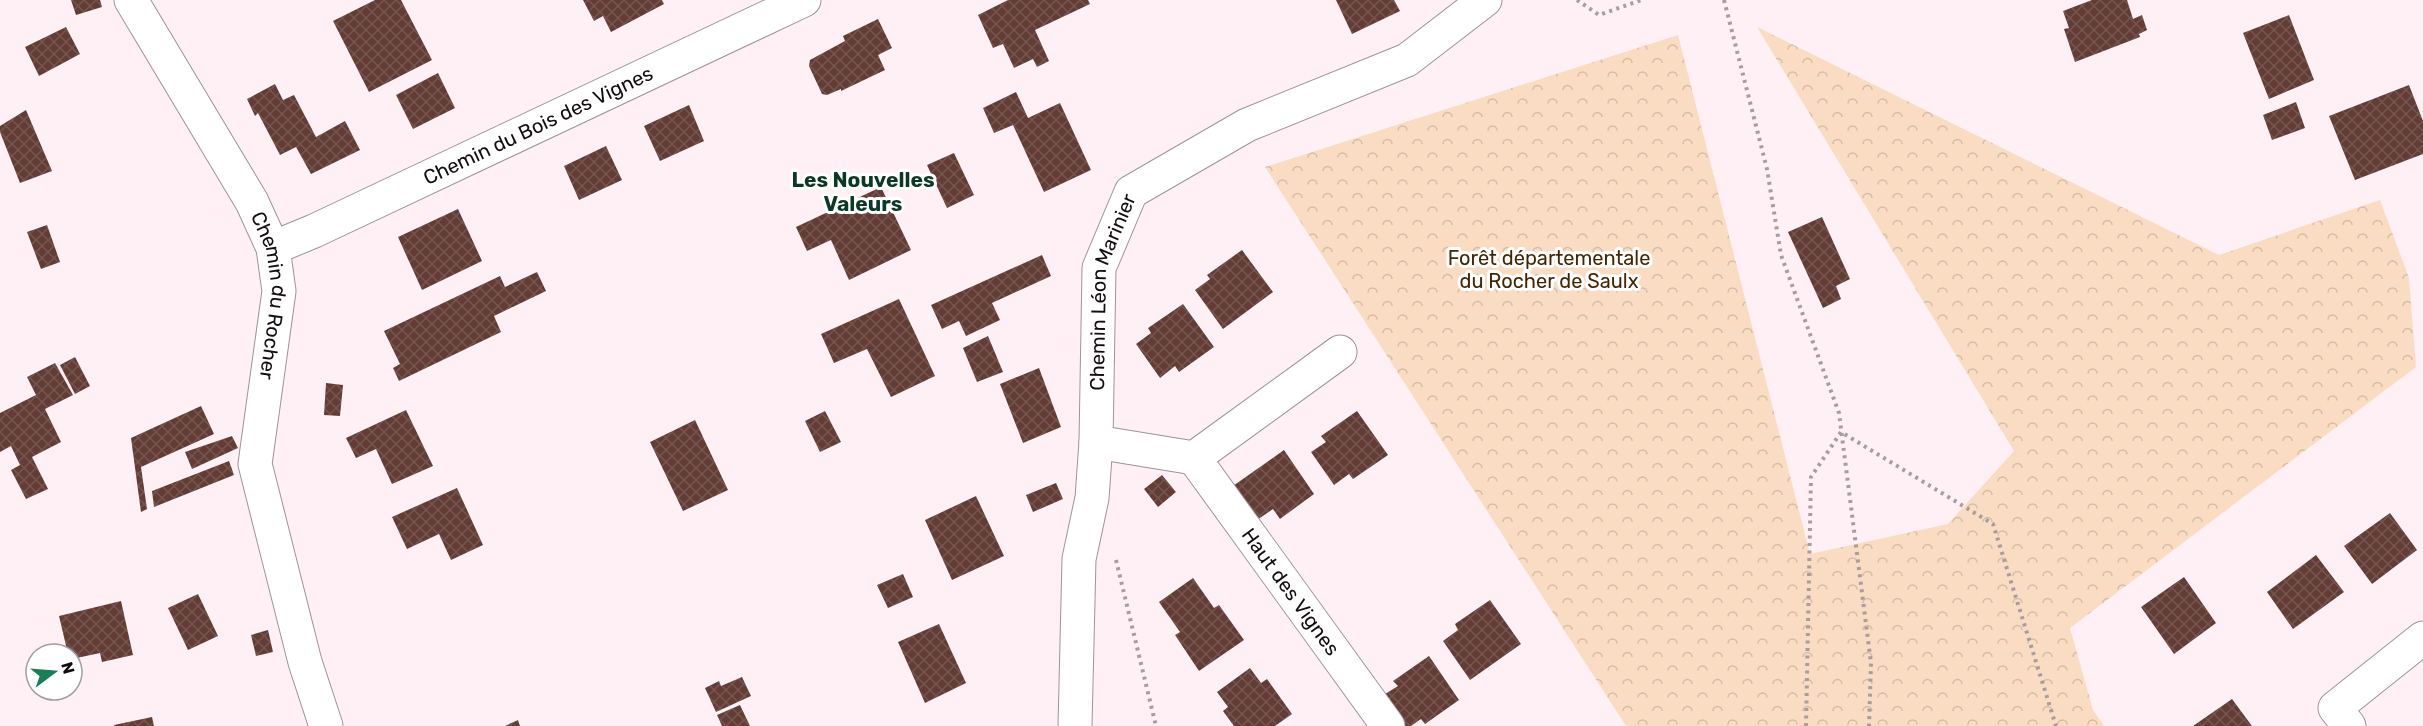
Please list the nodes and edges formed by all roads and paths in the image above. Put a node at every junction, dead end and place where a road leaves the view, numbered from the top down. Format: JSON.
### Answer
{"nodes":[{"id":1,"x":131,"y":0,"type":"edge"},
{"id":2,"x":804,"y":0,"type":"edge"},
{"id":3,"x":1485,"y":0,"type":"edge"},
{"id":4,"x":1577,"y":0,"type":"edge"},
{"id":5,"x":1641,"y":0,"type":"edge"},
{"id":6,"x":1724,"y":0,"type":"edge"},
{"id":7,"x":273,"y":248,"type":"junction"},
{"id":8,"x":1340,"y":352,"type":"dead end"},
{"id":9,"x":1841,"y":432,"type":"junction"},
{"id":10,"x":1096,"y":442,"type":"junction"},
{"id":11,"x":1194,"y":458,"type":"junction"},
{"id":12,"x":1114,"y":554,"type":"dead end"},
{"id":13,"x":2423,"y":638,"type":"edge"},
{"id":14,"x":326,"y":726,"type":"edge"},
{"id":15,"x":1076,"y":726,"type":"edge"},
{"id":16,"x":1156,"y":726,"type":"edge"},
{"id":17,"x":1388,"y":726,"type":"edge"},
{"id":18,"x":1806,"y":726,"type":"edge"},
{"id":19,"x":1869,"y":726,"type":"edge"},
{"id":20,"x":2056,"y":726,"type":"edge"},
{"id":21,"x":2349,"y":726,"type":"edge"}],
"edges":[{"from":1,"to":7,"type":"street","name":"Chemin du Rocher"},
{"from":2,"to":7,"type":"street","name":"Chemin du Bois des Vignes"},
{"from":3,"to":10,"type":"street","name":"Chemin Léon Marinier"},
{"from":4,"to":5,"type":"path"},
{"from":6,"to":9,"type":"path"},
{"from":7,"to":14,"type":"street","name":"Chemin du Rocher"},
{"from":8,"to":11,"type":"street"},
{"from":9,"to":18,"type":"path"},
{"from":9,"to":19,"type":"path"},
{"from":9,"to":20,"type":"path"},
{"from":10,"to":11,"type":"street"},
{"from":10,"to":15,"type":"street","name":"Chemin Léon Marinier"},
{"from":11,"to":17,"type":"street","name":"Haut des Vignes"},
{"from":12,"to":16,"type":"path"},
{"from":13,"to":21,"type":"street"}]}
